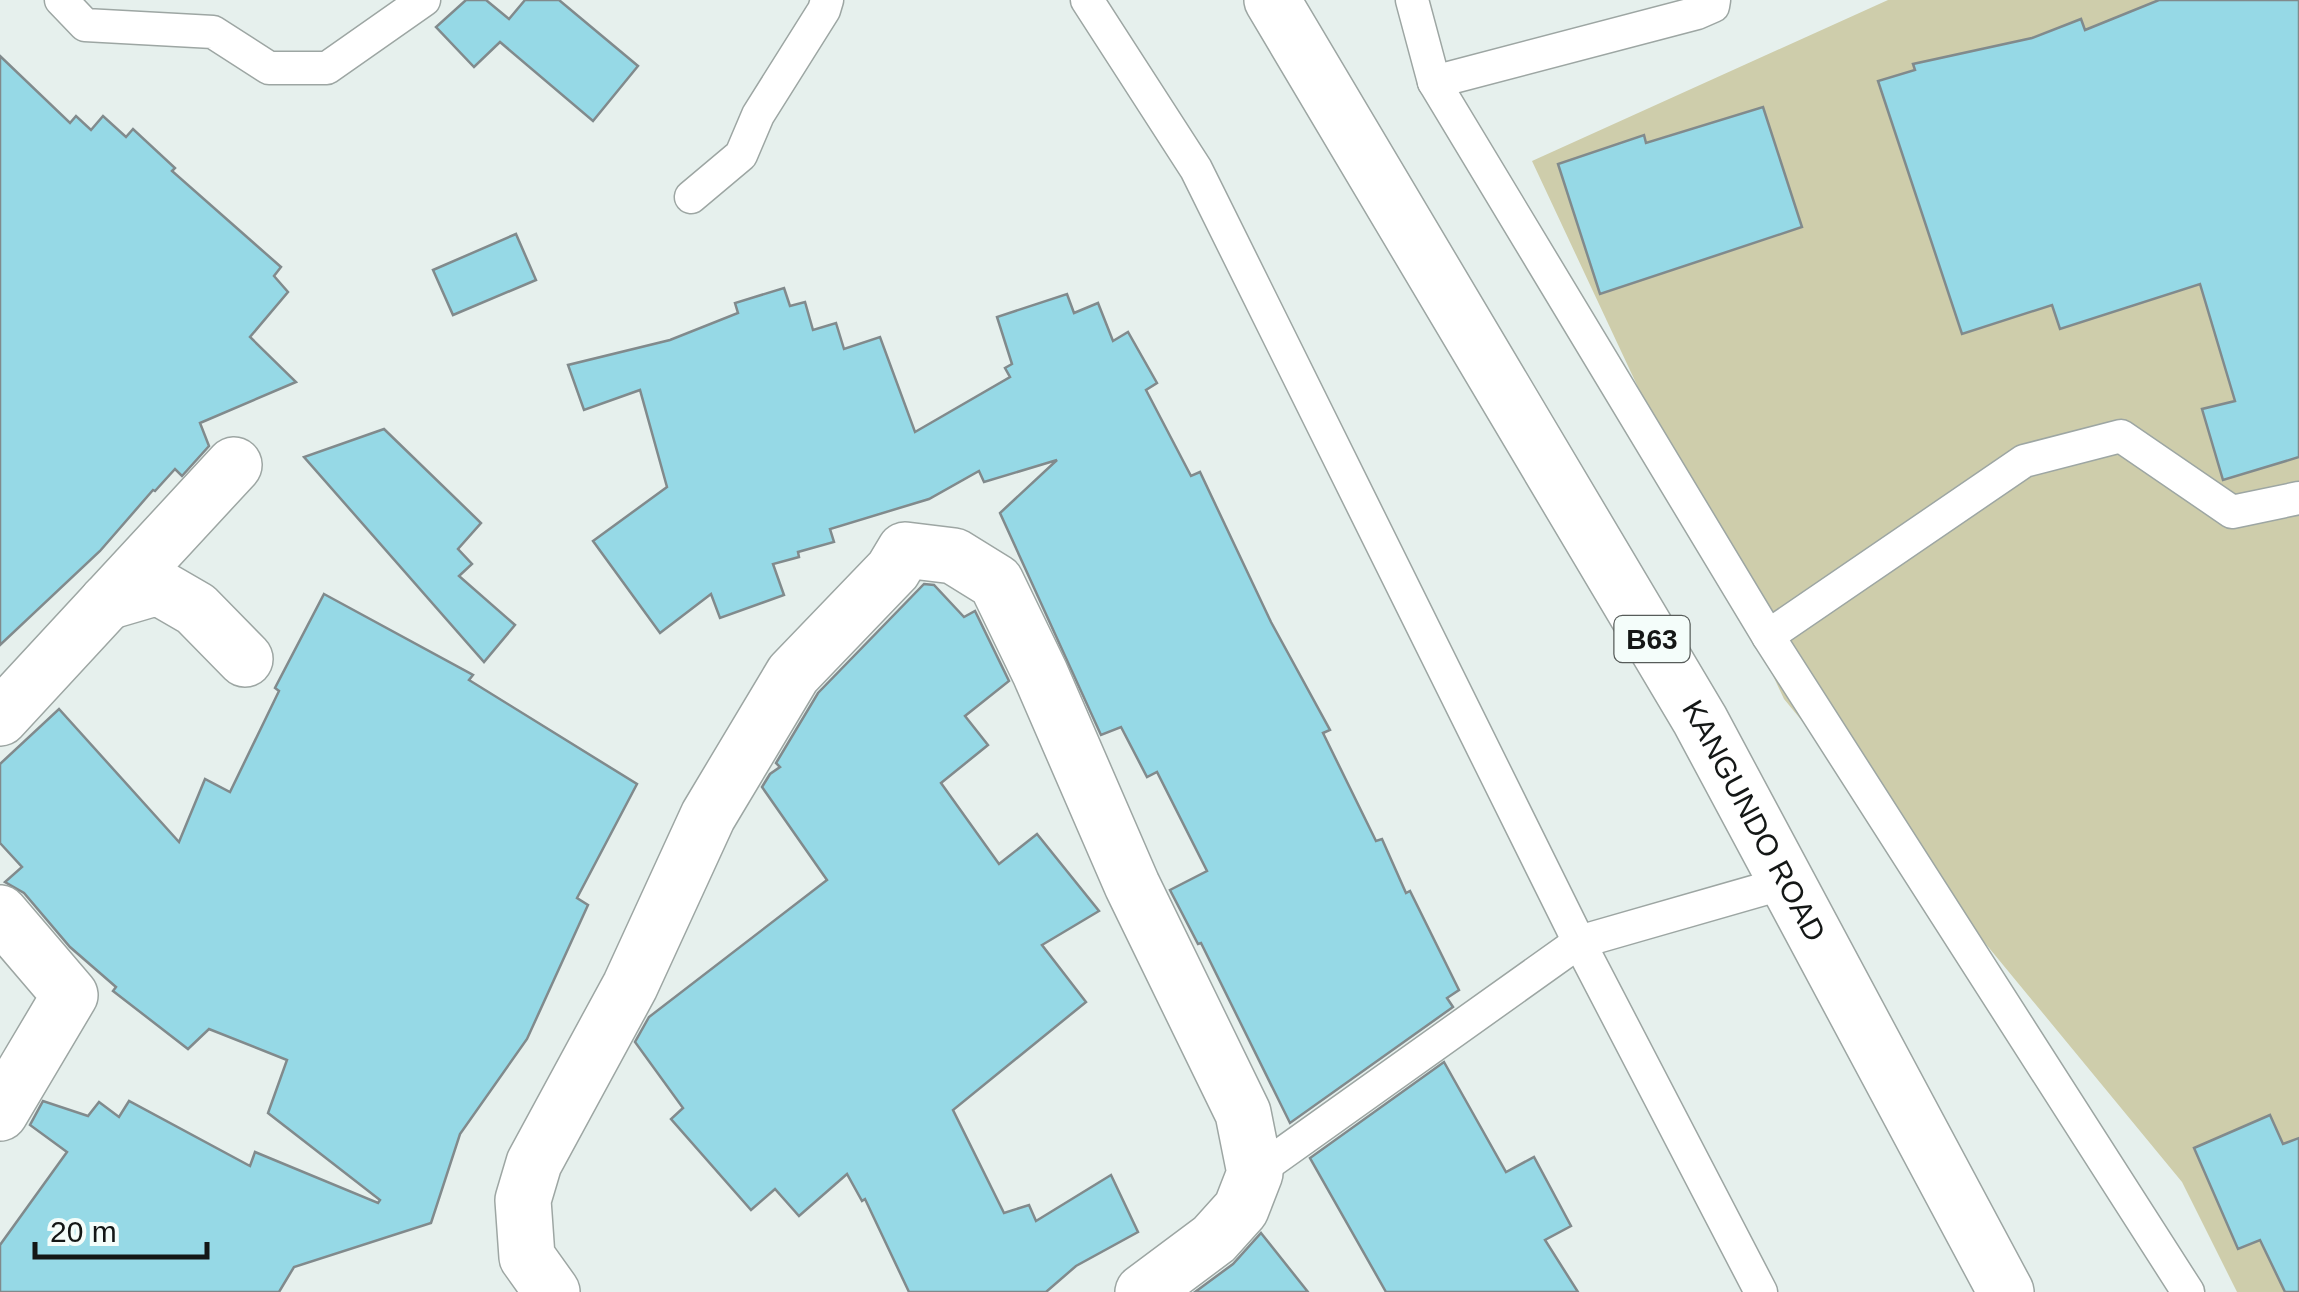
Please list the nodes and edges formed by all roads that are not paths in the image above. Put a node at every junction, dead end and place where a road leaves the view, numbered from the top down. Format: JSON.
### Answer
{"nodes":[{"id":1,"x":61,"y":0,"type":"edge"},
{"id":2,"x":424,"y":0,"type":"edge"},
{"id":3,"x":827,"y":0,"type":"edge"},
{"id":4,"x":1087,"y":0,"type":"edge"},
{"id":5,"x":1272,"y":0,"type":"edge"},
{"id":6,"x":1412,"y":0,"type":"edge"},
{"id":7,"x":1714,"y":0,"type":"edge"},
{"id":8,"x":1434,"y":82,"type":"junction"},
{"id":9,"x":691,"y":197,"type":"dead end"},
{"id":10,"x":234,"y":466,"type":"dead end"},
{"id":11,"x":2299,"y":498,"type":"edge"},
{"id":12,"x":107,"y":602,"type":"junction"},
{"id":13,"x":1768,"y":636,"type":"junction"},
{"id":14,"x":245,"y":659,"type":"dead end"},
{"id":15,"x":0,"y":718,"type":"edge"},
{"id":16,"x":1788,"y":882,"type":"junction"},
{"id":17,"x":0,"y":913,"type":"edge"},
{"id":18,"x":1579,"y":942,"type":"junction"},
{"id":19,"x":0,"y":1114,"type":"edge"},
{"id":20,"x":1255,"y":1173,"type":"junction"},
{"id":21,"x":552,"y":1292,"type":"edge"},
{"id":22,"x":1142,"y":1292,"type":"edge"},
{"id":23,"x":1760,"y":1292,"type":"edge"},
{"id":24,"x":2006,"y":1292,"type":"edge"},
{"id":25,"x":2188,"y":1292,"type":"edge"}],
"edges":[{"from":1,"to":2,"type":"lane"},
{"from":3,"to":9,"type":"lane"},
{"from":4,"to":18,"type":"lane"},
{"from":5,"to":16,"type":"main road","name":"KANGUNDO ROAD","number":"B63"},
{"from":6,"to":8,"type":"lane"},
{"from":7,"to":8,"type":"lane"},
{"from":8,"to":13,"type":"lane"},
{"from":10,"to":12,"type":"main road"},
{"from":11,"to":13,"type":"lane"},
{"from":12,"to":14,"type":"main road"},
{"from":12,"to":15,"type":"main road"},
{"from":13,"to":25,"type":"lane"},
{"from":16,"to":18,"type":"lane"},
{"from":16,"to":24,"type":"main road","name":"KANGUNDO ROAD","number":"B63"},
{"from":17,"to":19,"type":"main road"},
{"from":18,"to":20,"type":"lane"},
{"from":18,"to":23,"type":"lane"},
{"from":20,"to":21,"type":"main road"},
{"from":20,"to":22,"type":"main road"}]}
